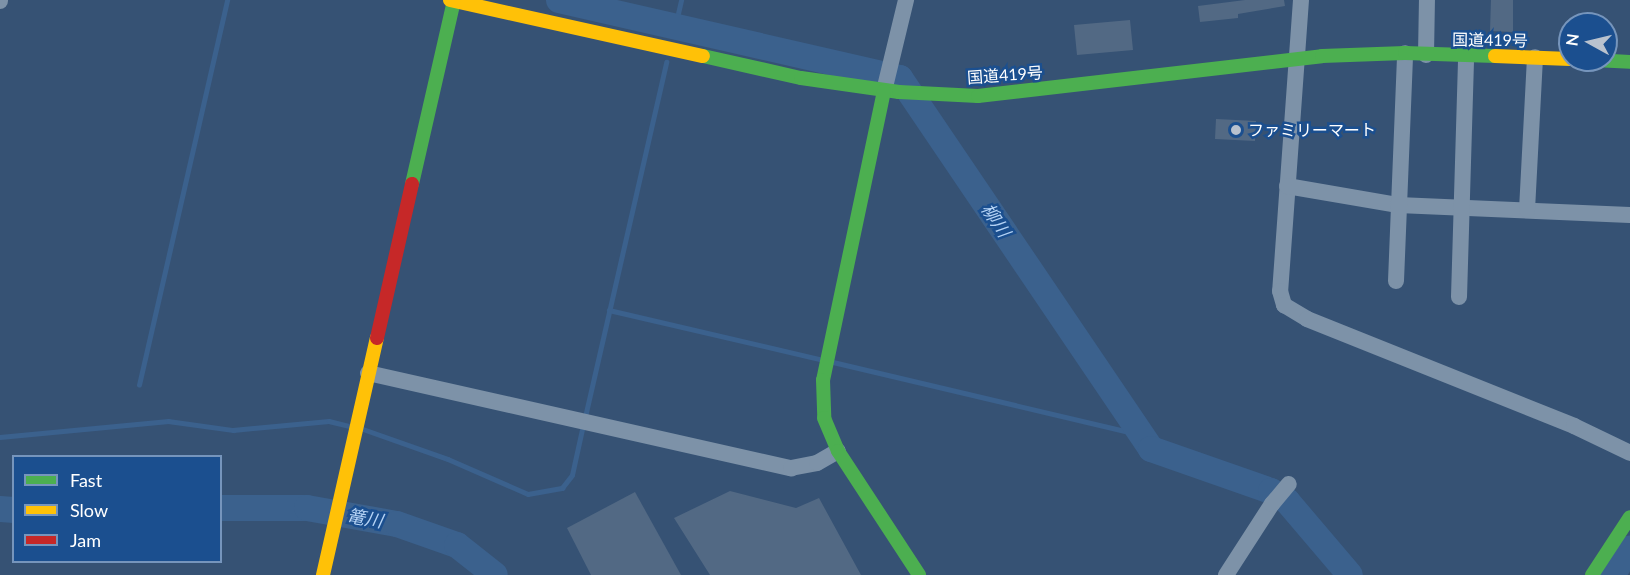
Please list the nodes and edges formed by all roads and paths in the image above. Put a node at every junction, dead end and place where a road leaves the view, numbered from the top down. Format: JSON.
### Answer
{"nodes":[{"id":1,"x":452,"y":0,"type":"edge"},
{"id":2,"x":906,"y":0,"type":"edge"},
{"id":3,"x":1301,"y":0,"type":"edge"},
{"id":4,"x":1427,"y":0,"type":"edge"},
{"id":5,"x":1405,"y":53,"type":"junction"},
{"id":6,"x":1426,"y":55,"type":"junction"},
{"id":7,"x":1466,"y":55,"type":"junction"},
{"id":8,"x":1535,"y":57,"type":"junction"},
{"id":9,"x":1297,"y":58,"type":"junction"},
{"id":10,"x":1558,"y":58,"type":"edge"},
{"id":11,"x":889,"y":91,"type":"junction"},
{"id":12,"x":1287,"y":186,"type":"junction"},
{"id":13,"x":1398,"y":205,"type":"junction"},
{"id":14,"x":1462,"y":208,"type":"junction"},
{"id":15,"x":1527,"y":210,"type":"junction"},
{"id":16,"x":1630,"y":215,"type":"edge"},
{"id":17,"x":1396,"y":281,"type":"dead end"},
{"id":18,"x":1459,"y":297,"type":"dead end"},
{"id":19,"x":368,"y":373,"type":"junction"},
{"id":20,"x":838,"y":452,"type":"junction"},
{"id":21,"x":1630,"y":453,"type":"edge"},
{"id":22,"x":1289,"y":484,"type":"dead end"},
{"id":23,"x":1630,"y":517,"type":"edge"},
{"id":24,"x":323,"y":575,"type":"edge"},
{"id":25,"x":919,"y":575,"type":"edge"},
{"id":26,"x":1226,"y":575,"type":"edge"},
{"id":27,"x":1592,"y":575,"type":"edge"}],
"edges":[{"from":1,"to":11,"type":"main road","name":"国道419号"},
{"from":1,"to":19,"type":"main road"},
{"from":2,"to":11,"type":"street"},
{"from":3,"to":9,"type":"street"},
{"from":4,"to":6,"type":"street"},
{"from":5,"to":6,"type":"main road","name":"国道419号"},
{"from":5,"to":9,"type":"main road","name":"国道419号"},
{"from":5,"to":13,"type":"street"},
{"from":6,"to":7,"type":"main road","name":"国道419号"},
{"from":7,"to":8,"type":"main road","name":"国道419号"},
{"from":7,"to":14,"type":"street"},
{"from":8,"to":10,"type":"main road","name":"国道419号"},
{"from":8,"to":15,"type":"street"},
{"from":9,"to":11,"type":"main road","name":"国道419号"},
{"from":9,"to":12,"type":"street"},
{"from":11,"to":20,"type":"main road"},
{"from":12,"to":13,"type":"street"},
{"from":12,"to":21,"type":"street"},
{"from":13,"to":14,"type":"street"},
{"from":13,"to":17,"type":"street"},
{"from":14,"to":15,"type":"street"},
{"from":14,"to":18,"type":"street"},
{"from":15,"to":16,"type":"street"},
{"from":19,"to":20,"type":"street"},
{"from":19,"to":24,"type":"main road"},
{"from":20,"to":25,"type":"main road"},
{"from":22,"to":26,"type":"street"},
{"from":23,"to":27,"type":"main road"}]}
